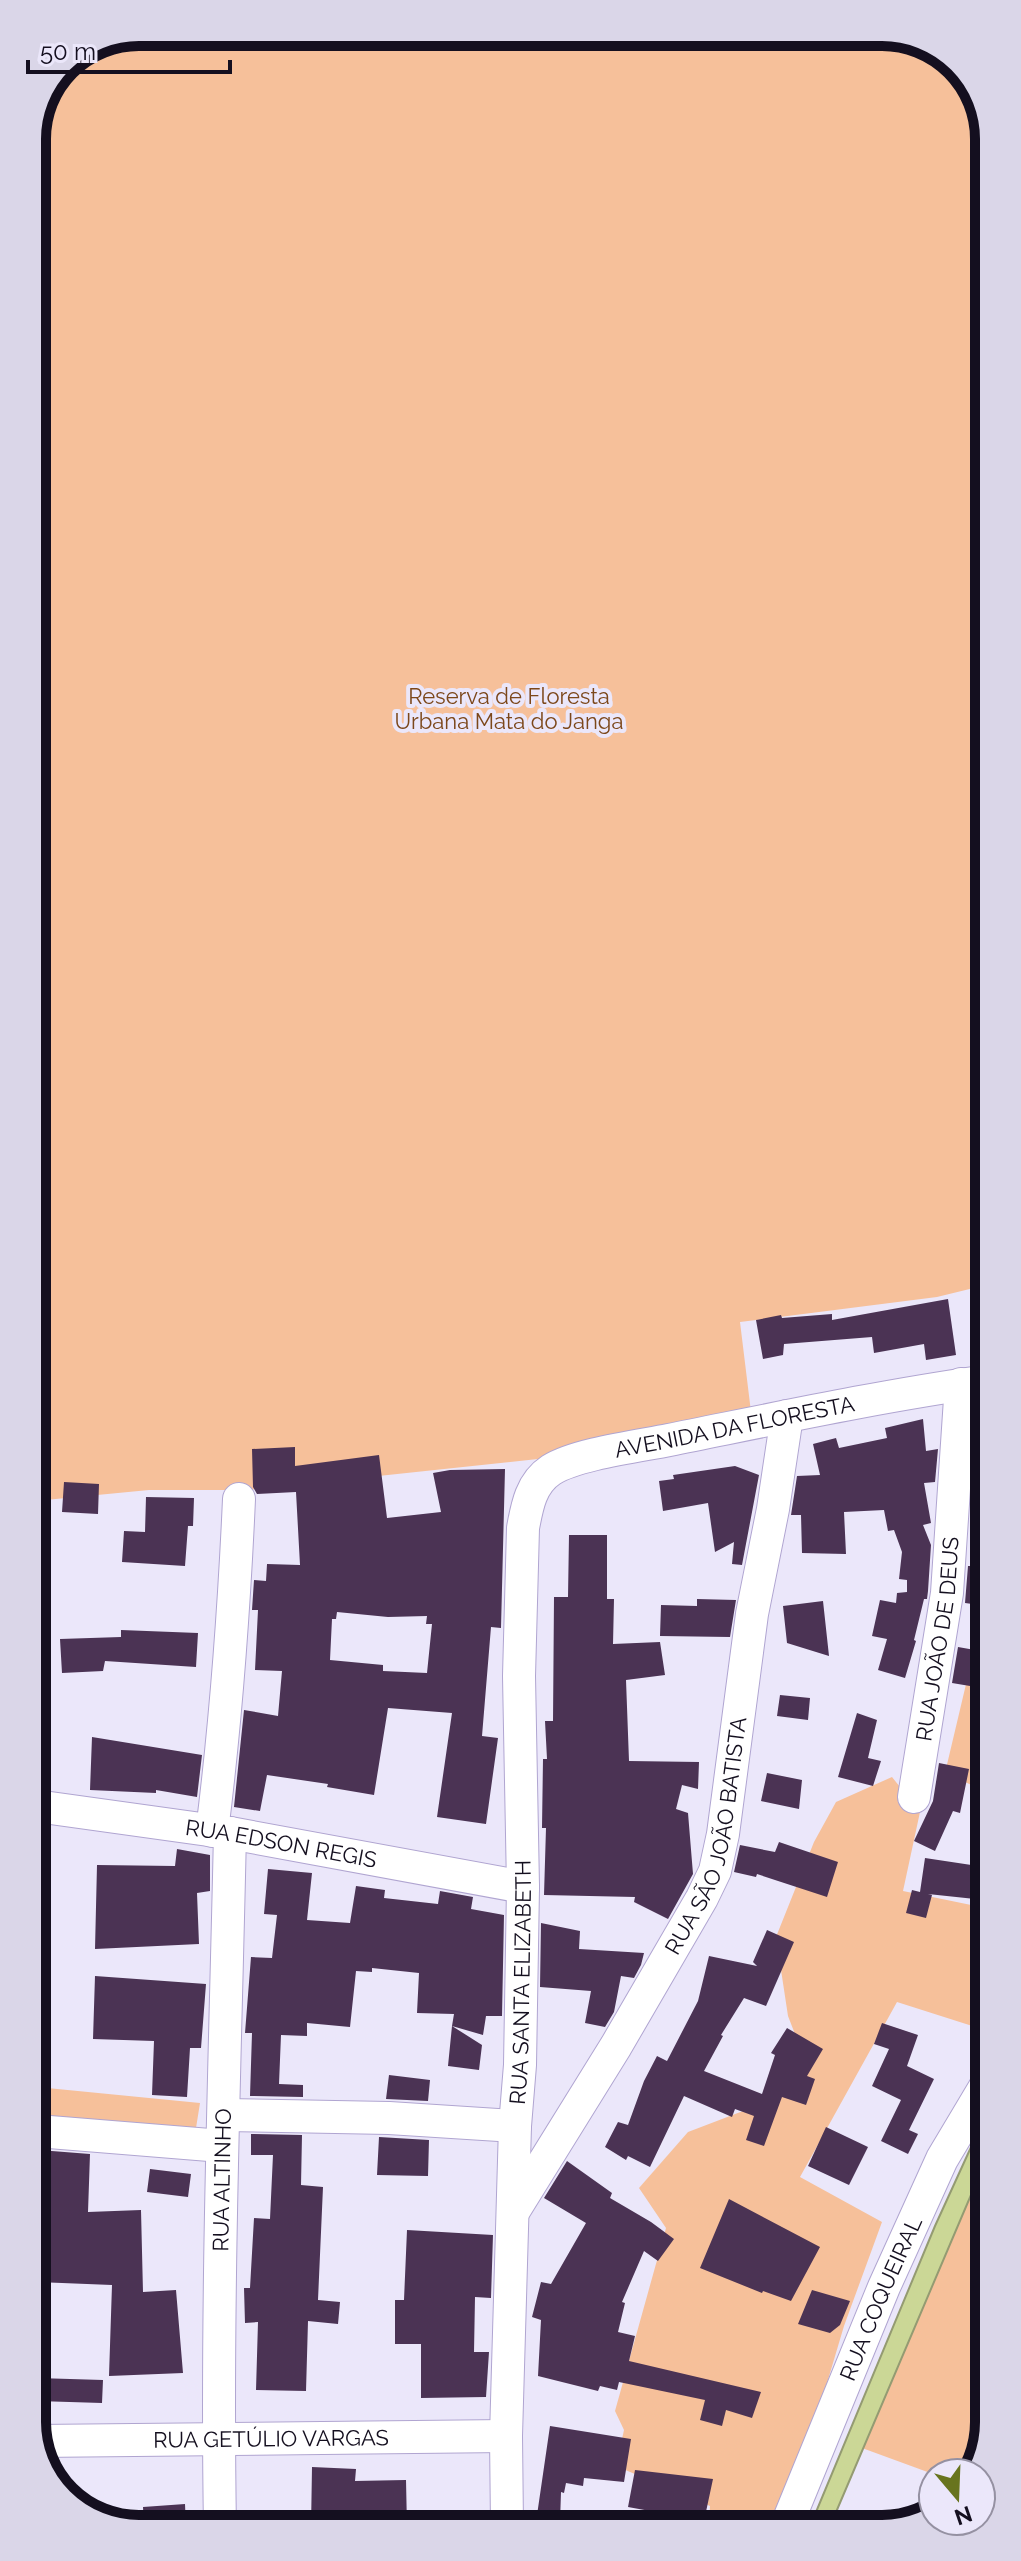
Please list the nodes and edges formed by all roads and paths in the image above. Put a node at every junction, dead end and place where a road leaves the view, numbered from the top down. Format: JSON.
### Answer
{"nodes":[{"id":1,"x":974,"y":1383,"type":"edge"},
{"id":2,"x":787,"y":1416,"type":"junction"},
{"id":3,"x":239,"y":1499,"type":"dead end"},
{"id":4,"x":523,"y":1528,"type":"joint"},
{"id":5,"x":914,"y":1797,"type":"dead end"},
{"id":6,"x":46,"y":1807,"type":"edge"},
{"id":7,"x":221,"y":1832,"type":"junction"},
{"id":8,"x":523,"y":1887,"type":"junction"},
{"id":9,"x":975,"y":2104,"type":"edge"},
{"id":10,"x":515,"y":2126,"type":"junction"},
{"id":11,"x":46,"y":2131,"type":"edge"},
{"id":12,"x":223,"y":2131,"type":"junction"},
{"id":13,"x":513,"y":2212,"type":"junction"},
{"id":14,"x":506,"y":2436,"type":"junction"},
{"id":15,"x":218,"y":2438,"type":"junction"},
{"id":16,"x":49,"y":2441,"type":"edge"},
{"id":17,"x":220,"y":2515,"type":"edge"},
{"id":18,"x":507,"y":2515,"type":"edge"},
{"id":19,"x":791,"y":2515,"type":"edge"}],
"edges":[{"from":1,"to":2,"type":"street","name":"AVENIDA DA FLORESTA"},
{"from":1,"to":5,"type":"street","name":"RUA JOÃO DE DEUS"},
{"from":2,"to":4,"type":"street","name":"AVENIDA DA FLORESTA"},
{"from":2,"to":13,"type":"street","name":"RUA SÃO JOÃO BATISTA"},
{"from":3,"to":7,"type":"street","name":"RUA ALTINHO"},
{"from":4,"to":8,"type":"street","name":"RUA SANTA ELIZABETH"},
{"from":6,"to":7,"type":"street","name":"RUA EDSON REGIS"},
{"from":7,"to":8,"type":"street","name":"RUA EDSON REGIS"},
{"from":7,"to":12,"type":"street","name":"RUA ALTINHO"},
{"from":8,"to":10,"type":"street","name":"RUA SANTA ELIZABETH"},
{"from":9,"to":19,"type":"street","name":"RUA COQUEIRAL"},
{"from":10,"to":12,"type":"street"},
{"from":10,"to":13,"type":"street","name":"RUA SANTA ELIZABETH"},
{"from":11,"to":12,"type":"street"},
{"from":12,"to":15,"type":"street","name":"RUA ALTINHO"},
{"from":13,"to":14,"type":"street","name":"RUA SANTA ELIZABETH"},
{"from":14,"to":15,"type":"street","name":"RUA GETÚLIO VARGAS"},
{"from":14,"to":18,"type":"street","name":"RUA SANTA ELIZABETH"},
{"from":15,"to":16,"type":"street","name":"RUA GETÚLIO VARGAS"},
{"from":15,"to":17,"type":"street","name":"RUA ALTINHO"}]}
